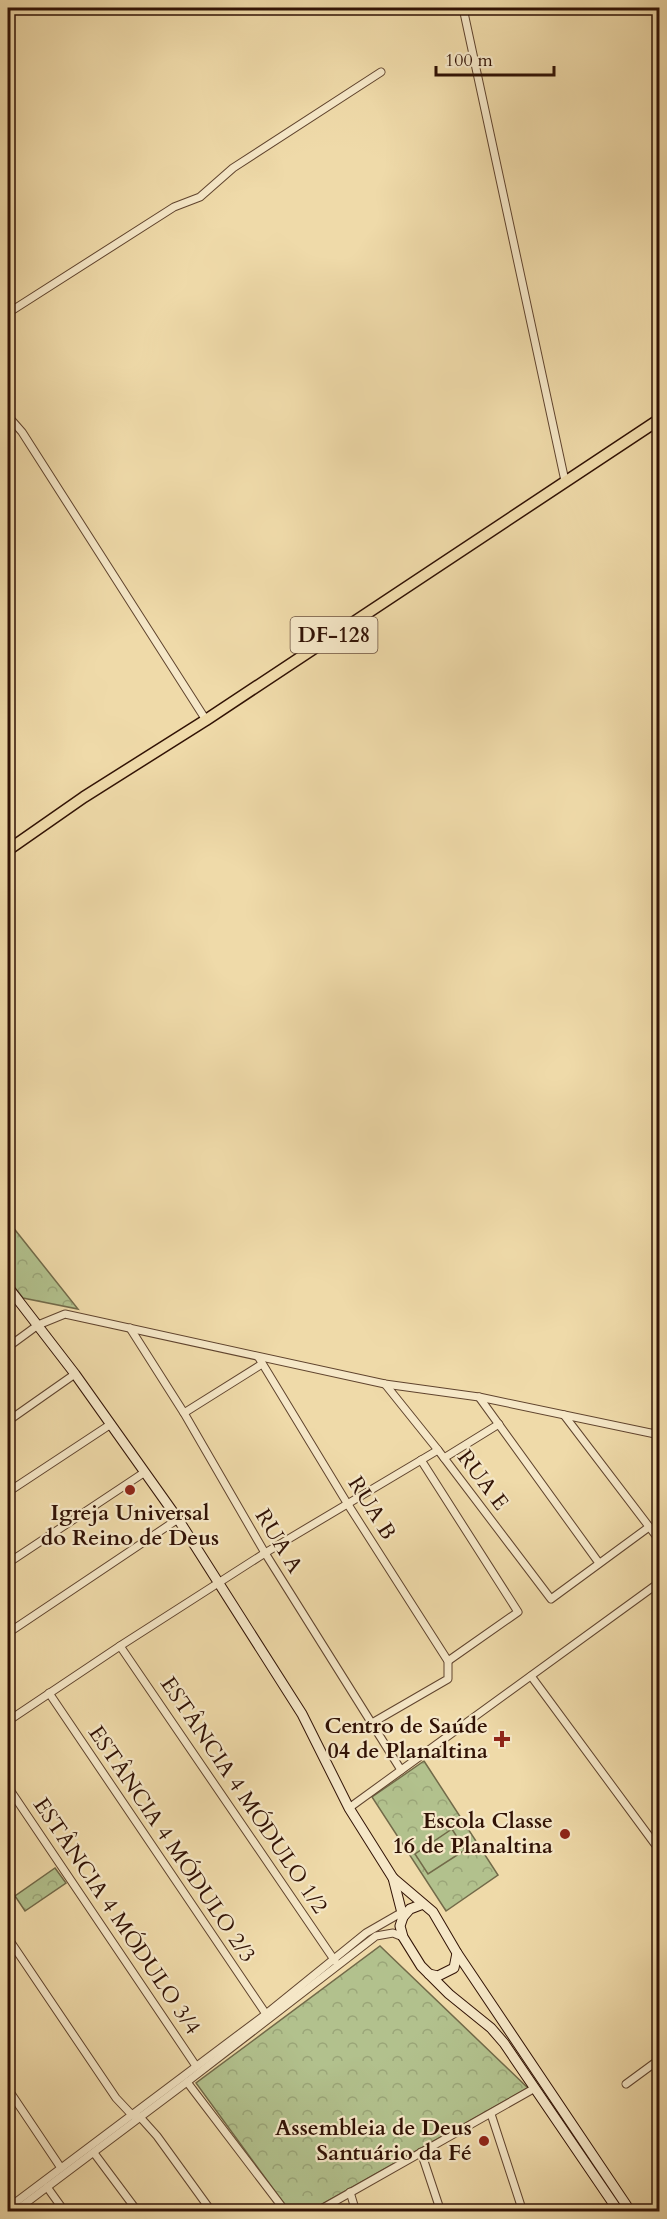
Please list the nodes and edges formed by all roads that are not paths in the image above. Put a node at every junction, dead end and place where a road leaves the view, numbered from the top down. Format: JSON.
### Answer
{"nodes":[{"id":1,"x":463,"y":8,"type":"edge"},
{"id":2,"x":381,"y":72,"type":"dead end"},
{"id":3,"x":8,"y":314,"type":"edge"},
{"id":4,"x":8,"y":416,"type":"edge"},
{"id":5,"x":660,"y":419,"type":"edge"},
{"id":6,"x":566,"y":481,"type":"junction"},
{"id":7,"x":206,"y":720,"type":"junction"},
{"id":8,"x":8,"y":850,"type":"edge"},
{"id":9,"x":8,"y":1287,"type":"edge"},
{"id":10,"x":38,"y":1325,"type":"junction"},
{"id":11,"x":130,"y":1328,"type":"junction"},
{"id":12,"x":8,"y":1347,"type":"edge"},
{"id":13,"x":260,"y":1361,"type":"junction"},
{"id":14,"x":75,"y":1374,"type":"junction"},
{"id":15,"x":385,"y":1384,"type":"junction"},
{"id":16,"x":479,"y":1397,"type":"junction"},
{"id":17,"x":183,"y":1413,"type":"junction"},
{"id":18,"x":564,"y":1415,"type":"junction"},
{"id":19,"x":8,"y":1421,"type":"edge"},
{"id":20,"x":111,"y":1424,"type":"junction"},
{"id":21,"x":499,"y":1424,"type":"junction"},
{"id":22,"x":658,"y":1436,"type":"edge"},
{"id":23,"x":438,"y":1450,"type":"junction"},
{"id":24,"x":444,"y":1458,"type":"junction"},
{"id":25,"x":421,"y":1460,"type":"junction"},
{"id":26,"x":145,"y":1472,"type":"junction"},
{"id":27,"x":8,"y":1492,"type":"edge"},
{"id":28,"x":347,"y":1503,"type":"junction"},
{"id":29,"x":178,"y":1519,"type":"junction"},
{"id":30,"x":649,"y":1527,"type":"junction"},
{"id":31,"x":660,"y":1541,"type":"edge"},
{"id":32,"x":265,"y":1553,"type":"junction"},
{"id":33,"x":8,"y":1563,"type":"edge"},
{"id":34,"x":600,"y":1563,"type":"junction"},
{"id":35,"x":660,"y":1582,"type":"edge"},
{"id":36,"x":218,"y":1583,"type":"junction"},
{"id":37,"x":8,"y":1633,"type":"edge"},
{"id":38,"x":120,"y":1646,"type":"junction"},
{"id":39,"x":448,"y":1661,"type":"junction"},
{"id":40,"x":531,"y":1676,"type":"junction"},
{"id":41,"x":49,"y":1693,"type":"junction"},
{"id":42,"x":8,"y":1721,"type":"edge"},
{"id":43,"x":372,"y":1724,"type":"junction"},
{"id":44,"x":401,"y":1770,"type":"junction"},
{"id":45,"x":8,"y":1787,"type":"edge"},
{"id":46,"x":349,"y":1808,"type":"junction"},
{"id":47,"x":660,"y":1851,"type":"edge"},
{"id":48,"x":393,"y":1878,"type":"junction"},
{"id":49,"x":423,"y":1904,"type":"junction"},
{"id":50,"x":403,"y":1917,"type":"junction"},
{"id":51,"x":403,"y":1937,"type":"junction"},
{"id":52,"x":8,"y":1938,"type":"edge"},
{"id":53,"x":457,"y":1953,"type":"junction"},
{"id":54,"x":336,"y":1962,"type":"junction"},
{"id":55,"x":429,"y":1974,"type":"junction"},
{"id":56,"x":266,"y":2014,"type":"junction"},
{"id":57,"x":660,"y":2059,"type":"edge"},
{"id":58,"x":196,"y":2066,"type":"junction"},
{"id":59,"x":187,"y":2082,"type":"junction"},
{"id":60,"x":626,"y":2084,"type":"dead end"},
{"id":61,"x":535,"y":2088,"type":"junction"},
{"id":62,"x":8,"y":2090,"type":"edge"},
{"id":63,"x":491,"y":2114,"type":"junction"},
{"id":64,"x":132,"y":2115,"type":"junction"},
{"id":65,"x":140,"y":2117,"type":"junction"},
{"id":66,"x":421,"y":2152,"type":"junction"},
{"id":67,"x":94,"y":2153,"type":"junction"},
{"id":68,"x":61,"y":2168,"type":"junction"},
{"id":69,"x":47,"y":2187,"type":"junction"},
{"id":70,"x":34,"y":2192,"type":"junction"},
{"id":71,"x":350,"y":2192,"type":"junction"},
{"id":72,"x":8,"y":2208,"type":"edge"},
{"id":73,"x":14,"y":2211,"type":"edge"},
{"id":74,"x":65,"y":2211,"type":"edge"},
{"id":75,"x":138,"y":2211,"type":"edge"},
{"id":76,"x":212,"y":2211,"type":"edge"},
{"id":77,"x":286,"y":2211,"type":"edge"},
{"id":78,"x":316,"y":2211,"type":"edge"},
{"id":79,"x":356,"y":2211,"type":"edge"},
{"id":80,"x":441,"y":2211,"type":"edge"},
{"id":81,"x":523,"y":2211,"type":"edge"},
{"id":82,"x":619,"y":2211,"type":"edge"},
{"id":83,"x":632,"y":2211,"type":"edge"}],
"edges":[{"from":1,"to":6,"type":"street"},
{"from":2,"to":3,"type":"street"},
{"from":4,"to":7,"type":"street"},
{"from":5,"to":6,"type":"main road","name":"DF-128","number":"DF-128"},
{"from":6,"to":7,"type":"main road","name":"DF-128","number":"DF-128"},
{"from":7,"to":8,"type":"main road","name":"DF-128","number":"DF-128"},
{"from":9,"to":10,"type":"street"},
{"from":10,"to":11,"type":"street"},
{"from":10,"to":12,"type":"street"},
{"from":10,"to":14,"type":"street"},
{"from":11,"to":13,"type":"street"},
{"from":11,"to":17,"type":"street","name":"RUA A"},
{"from":13,"to":15,"type":"street"},
{"from":13,"to":17,"type":"street"},
{"from":13,"to":28,"type":"street","name":"RUA B"},
{"from":14,"to":19,"type":"street"},
{"from":14,"to":20,"type":"street"},
{"from":15,"to":16,"type":"street"},
{"from":15,"to":23,"type":"street","name":"RUA E"},
{"from":16,"to":18,"type":"street"},
{"from":16,"to":21,"type":"street"},
{"from":17,"to":32,"type":"street","name":"RUA A"},
{"from":18,"to":22,"type":"street"},
{"from":18,"to":30,"type":"street"},
{"from":20,"to":26,"type":"street"},
{"from":20,"to":27,"type":"street"},
{"from":21,"to":24,"type":"street"},
{"from":21,"to":34,"type":"street"},
{"from":23,"to":24,"type":"street","name":"RUA E"},
{"from":23,"to":25,"type":"street"},
{"from":24,"to":34,"type":"street","name":"RUA E"},
{"from":25,"to":28,"type":"street"},
{"from":25,"to":39,"type":"street"},
{"from":26,"to":29,"type":"street"},
{"from":26,"to":33,"type":"street"},
{"from":28,"to":32,"type":"street"},
{"from":28,"to":39,"type":"street","name":"RUA B"},
{"from":29,"to":36,"type":"street"},
{"from":29,"to":37,"type":"street"},
{"from":30,"to":31,"type":"street"},
{"from":30,"to":34,"type":"street"},
{"from":32,"to":36,"type":"street"},
{"from":32,"to":43,"type":"street","name":"RUA A"},
{"from":35,"to":40,"type":"street"},
{"from":36,"to":38,"type":"street"},
{"from":36,"to":46,"type":"street"},
{"from":38,"to":41,"type":"street"},
{"from":38,"to":54,"type":"street","name":"ESTÂNCIA 4 MÓDULO 1/2"},
{"from":39,"to":43,"type":"street"},
{"from":40,"to":44,"type":"street"},
{"from":40,"to":47,"type":"street"},
{"from":41,"to":42,"type":"street"},
{"from":41,"to":56,"type":"street","name":"ESTÂNCIA 4 MÓDULO 2/3"},
{"from":43,"to":44,"type":"street","name":"RUA A"},
{"from":44,"to":46,"type":"street"},
{"from":45,"to":58,"type":"street","name":"ESTÂNCIA 4 MÓDULO 3/4"},
{"from":46,"to":48,"type":"street"},
{"from":48,"to":49,"type":"street"},
{"from":48,"to":50,"type":"street"},
{"from":49,"to":50,"type":"street"},
{"from":49,"to":53,"type":"street"},
{"from":50,"to":51,"type":"street"},
{"from":50,"to":54,"type":"street"},
{"from":51,"to":54,"type":"street"},
{"from":51,"to":55,"type":"street"},
{"from":52,"to":64,"type":"street"},
{"from":53,"to":55,"type":"street"},
{"from":53,"to":83,"type":"street"},
{"from":54,"to":56,"type":"street"},
{"from":54,"to":59,"type":"street"},
{"from":55,"to":61,"type":"street"},
{"from":56,"to":58,"type":"street"},
{"from":57,"to":60,"type":"street"},
{"from":58,"to":59,"type":"street"},
{"from":58,"to":64,"type":"street"},
{"from":59,"to":65,"type":"street"},
{"from":59,"to":77,"type":"street"},
{"from":61,"to":63,"type":"street"},
{"from":61,"to":82,"type":"street"},
{"from":62,"to":68,"type":"street"},
{"from":63,"to":66,"type":"street"},
{"from":63,"to":81,"type":"street"},
{"from":64,"to":65,"type":"street"},
{"from":64,"to":68,"type":"street"},
{"from":65,"to":67,"type":"street"},
{"from":65,"to":76,"type":"street"},
{"from":66,"to":71,"type":"street"},
{"from":66,"to":80,"type":"street"},
{"from":67,"to":69,"type":"street"},
{"from":67,"to":75,"type":"street"},
{"from":68,"to":70,"type":"street"},
{"from":69,"to":70,"type":"street"},
{"from":69,"to":74,"type":"street"},
{"from":70,"to":72,"type":"street"},
{"from":70,"to":73,"type":"street"},
{"from":71,"to":78,"type":"street"},
{"from":71,"to":79,"type":"street"}]}
